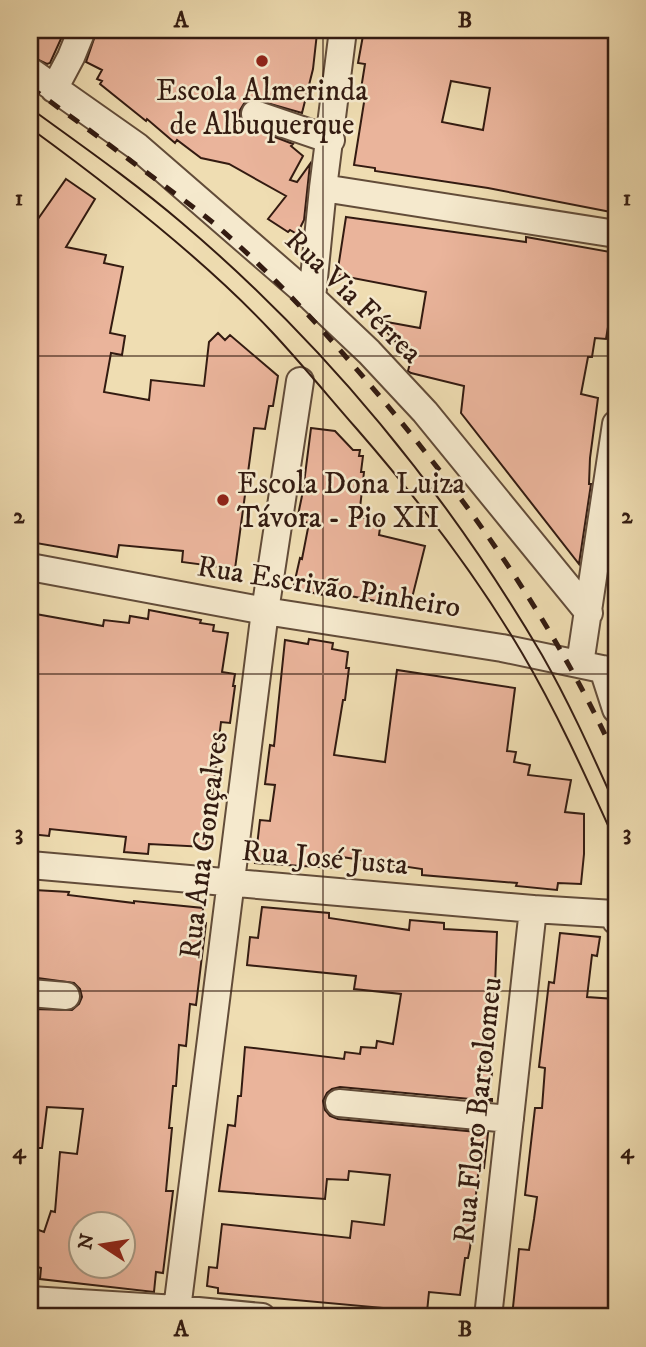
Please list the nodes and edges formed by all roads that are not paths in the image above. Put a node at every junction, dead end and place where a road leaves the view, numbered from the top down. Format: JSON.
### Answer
{"nodes":[{"id":1,"x":82,"y":30,"type":"edge"},
{"id":2,"x":344,"y":30,"type":"edge"},
{"id":3,"x":30,"y":71,"type":"edge"},
{"id":4,"x":54,"y":89,"type":"junction"},
{"id":5,"x":255,"y":114,"type":"dead end"},
{"id":6,"x":331,"y":140,"type":"junction"},
{"id":7,"x":323,"y":188,"type":"junction"},
{"id":8,"x":616,"y":234,"type":"edge"},
{"id":9,"x":312,"y":298,"type":"junction"},
{"id":10,"x":300,"y":381,"type":"dead end"},
{"id":11,"x":616,"y":424,"type":"edge"},
{"id":12,"x":30,"y":567,"type":"edge"},
{"id":13,"x":265,"y":611,"type":"junction"},
{"id":14,"x":589,"y":613,"type":"junction"},
{"id":15,"x":600,"y":668,"type":"edge"},
{"id":16,"x":616,"y":709,"type":"edge"},
{"id":17,"x":30,"y":865,"type":"edge"},
{"id":18,"x":232,"y":882,"type":"junction"},
{"id":19,"x":533,"y":909,"type":"junction"},
{"id":20,"x":615,"y":917,"type":"edge"},
{"id":21,"x":30,"y":993,"type":"edge"},
{"id":22,"x":66,"y":996,"type":"dead end"},
{"id":23,"x":339,"y":1103,"type":"dead end"},
{"id":24,"x":510,"y":1119,"type":"junction"},
{"id":25,"x":30,"y":1300,"type":"edge"},
{"id":26,"x":176,"y":1313,"type":"edge"},
{"id":27,"x":262,"y":1317,"type":"edge"},
{"id":28,"x":488,"y":1317,"type":"edge"}],
"edges":[{"from":1,"to":4,"type":"street"},
{"from":2,"to":6,"type":"street"},
{"from":3,"to":4,"type":"street","name":"Rua Via Férrea"},
{"from":4,"to":9,"type":"street","name":"Rua Via Férrea"},
{"from":5,"to":6,"type":"street"},
{"from":6,"to":7,"type":"street"},
{"from":7,"to":8,"type":"street"},
{"from":7,"to":9,"type":"street"},
{"from":9,"to":14,"type":"street","name":"Rua Via Férrea"},
{"from":10,"to":13,"type":"street","name":"Rua Ana Gonçalves"},
{"from":11,"to":14,"type":"street"},
{"from":12,"to":13,"type":"street","name":"Rua Escrivão Pinheiro"},
{"from":13,"to":15,"type":"street","name":"Rua Escrivão Pinheiro"},
{"from":13,"to":18,"type":"street","name":"Rua Ana Gonçalves"},
{"from":14,"to":15,"type":"street"},
{"from":15,"to":16,"type":"street"},
{"from":17,"to":18,"type":"street","name":"Rua José Justa"},
{"from":18,"to":19,"type":"street","name":"Rua José Justa"},
{"from":18,"to":26,"type":"street","name":"Rua Ana Gonçalves"},
{"from":19,"to":20,"type":"street","name":"Rua José Justa"},
{"from":19,"to":24,"type":"street","name":"Rua Floro Bartolomeu"},
{"from":21,"to":22,"type":"street"},
{"from":23,"to":24,"type":"street"},
{"from":24,"to":28,"type":"street","name":"Rua Floro Bartolomeu"},
{"from":25,"to":26,"type":"street"},
{"from":26,"to":27,"type":"street"}]}
